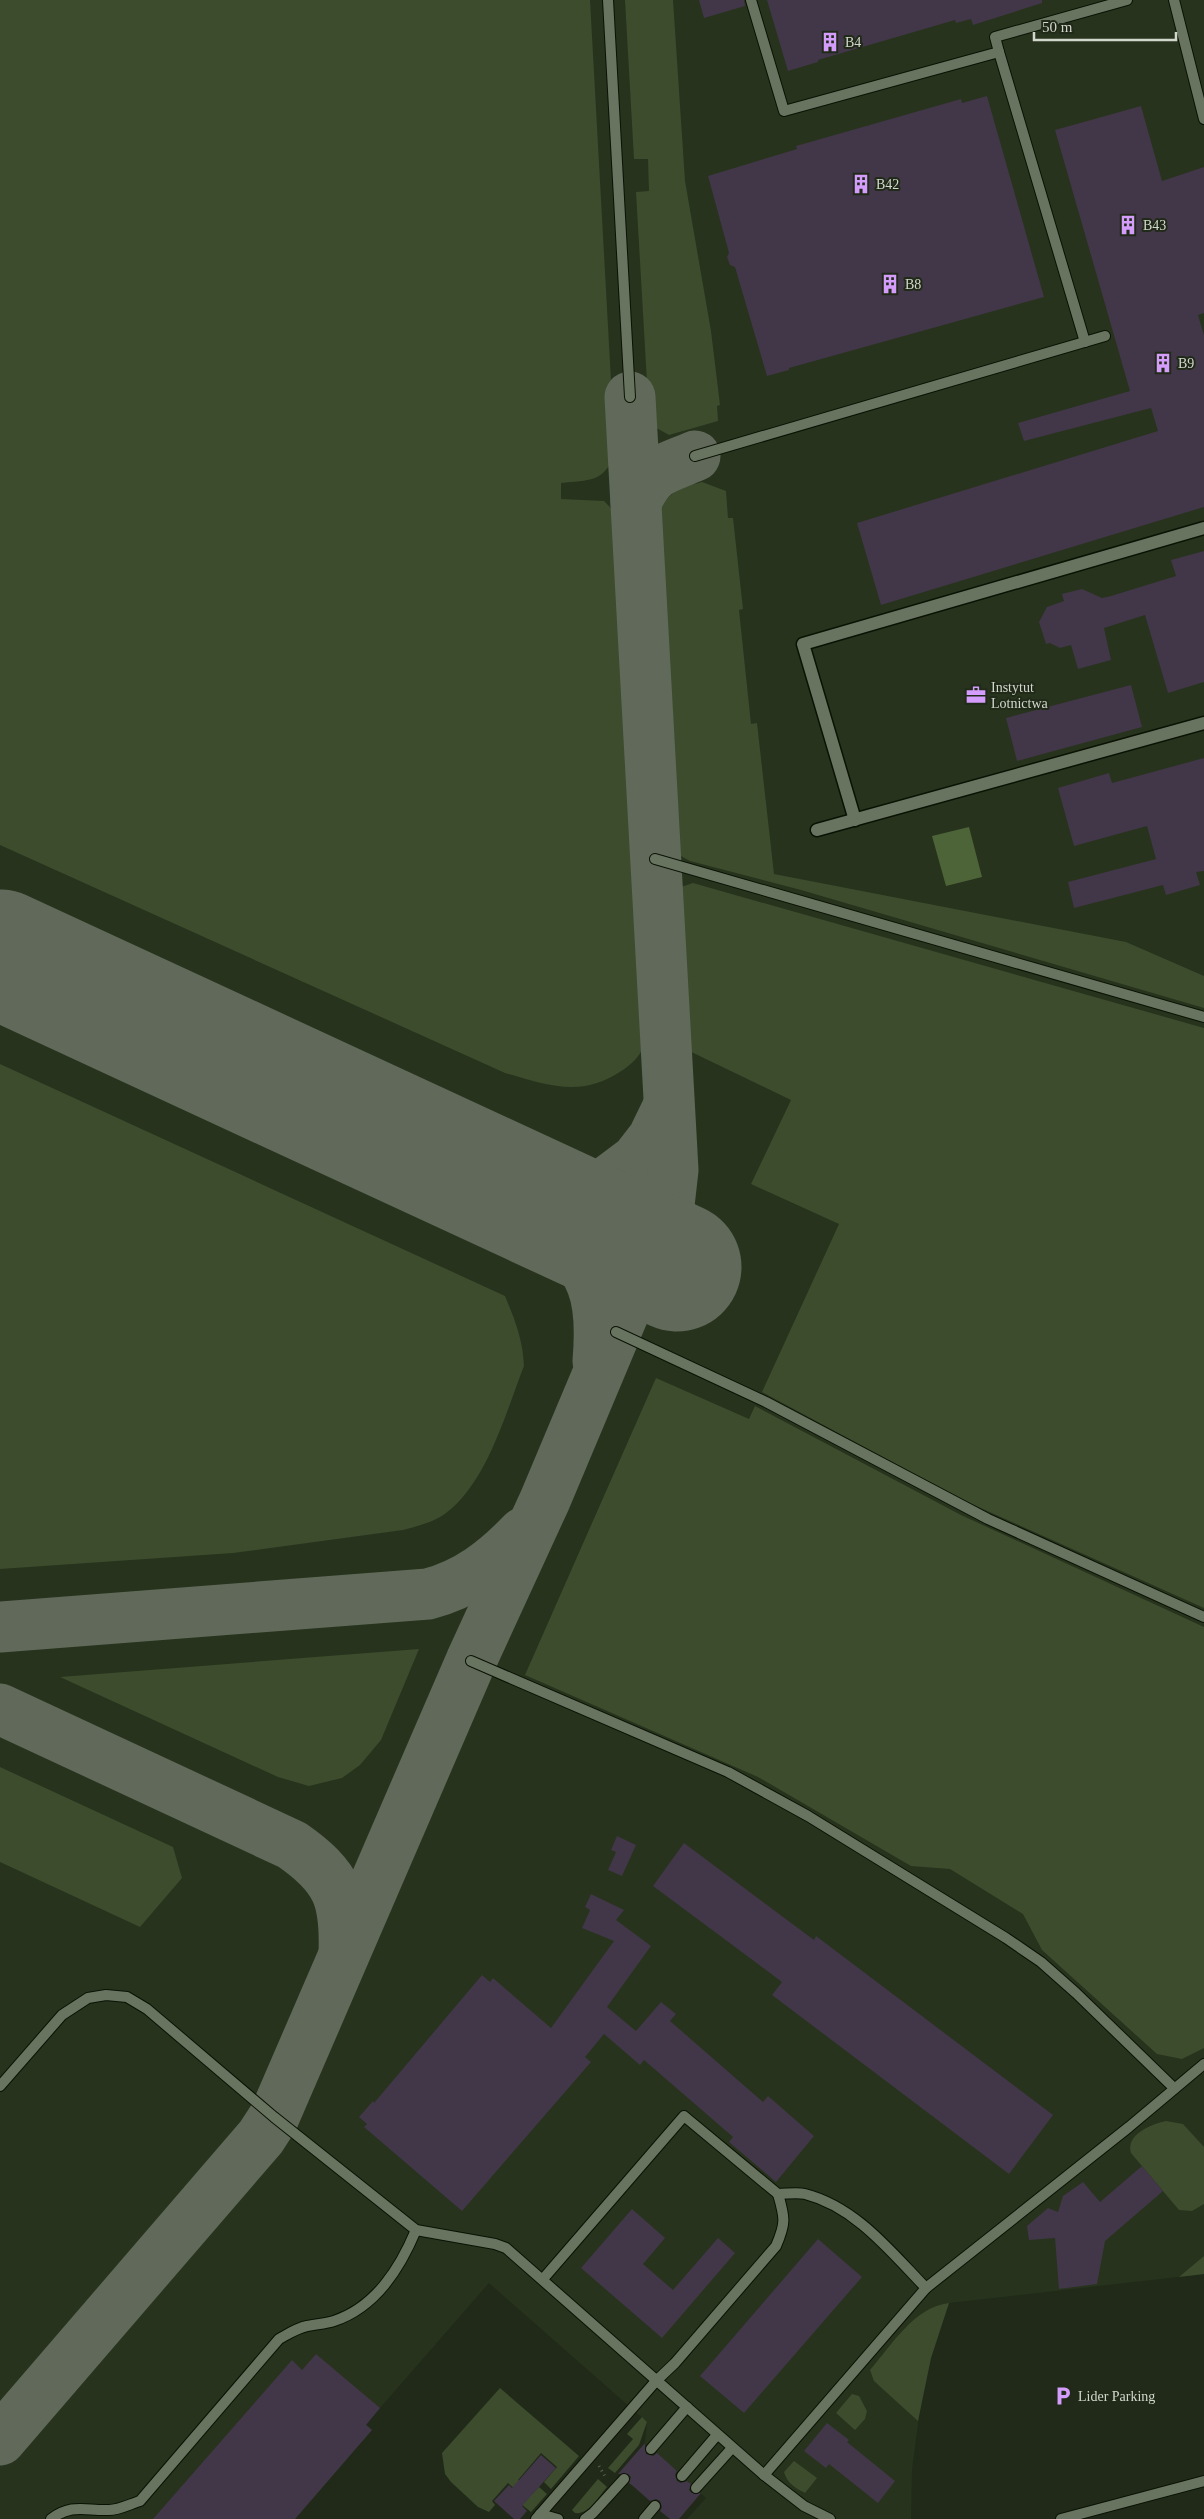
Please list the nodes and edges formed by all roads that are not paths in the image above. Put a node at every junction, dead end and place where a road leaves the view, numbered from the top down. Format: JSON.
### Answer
{"nodes":[{"id":1,"x":608,"y":0,"type":"edge"},
{"id":2,"x":751,"y":0,"type":"edge"},
{"id":3,"x":1127,"y":0,"type":"edge"},
{"id":4,"x":1174,"y":0,"type":"edge"},
{"id":5,"x":999,"y":52,"type":"junction"},
{"id":6,"x":1204,"y":119,"type":"edge"},
{"id":7,"x":1105,"y":336,"type":"dead end"},
{"id":8,"x":1085,"y":342,"type":"junction"},
{"id":9,"x":630,"y":397,"type":"dead end"},
{"id":10,"x":695,"y":456,"type":"dead end"},
{"id":11,"x":1204,"y":528,"type":"edge"},
{"id":12,"x":1204,"y":723,"type":"edge"},
{"id":13,"x":855,"y":820,"type":"junction"},
{"id":14,"x":817,"y":830,"type":"dead end"},
{"id":15,"x":655,"y":859,"type":"dead end"},
{"id":16,"x":1204,"y":1018,"type":"edge"},
{"id":17,"x":616,"y":1332,"type":"dead end"},
{"id":18,"x":1204,"y":1617,"type":"edge"},
{"id":19,"x":471,"y":1661,"type":"dead end"},
{"id":20,"x":1204,"y":2064,"type":"edge"},
{"id":21,"x":0,"y":2086,"type":"edge"},
{"id":22,"x":1174,"y":2088,"type":"junction"},
{"id":23,"x":778,"y":2194,"type":"junction"},
{"id":24,"x":416,"y":2230,"type":"junction"},
{"id":25,"x":544,"y":2279,"type":"junction"},
{"id":26,"x":926,"y":2288,"type":"junction"},
{"id":27,"x":656,"y":2380,"type":"junction"},
{"id":28,"x":686,"y":2407,"type":"junction"},
{"id":29,"x":717,"y":2435,"type":"junction"},
{"id":30,"x":651,"y":2448,"type":"dead end"},
{"id":31,"x":732,"y":2448,"type":"junction"},
{"id":32,"x":764,"y":2475,"type":"junction"},
{"id":33,"x":682,"y":2476,"type":"dead end"},
{"id":34,"x":624,"y":2479,"type":"dead end"},
{"id":35,"x":1204,"y":2481,"type":"edge"},
{"id":36,"x":696,"y":2488,"type":"dead end"},
{"id":37,"x":655,"y":2506,"type":"dead end"},
{"id":38,"x":110,"y":2510,"type":"junction"},
{"id":39,"x":538,"y":2517,"type":"edge"},
{"id":40,"x":51,"y":2519,"type":"edge"},
{"id":41,"x":103,"y":2519,"type":"edge"},
{"id":42,"x":558,"y":2519,"type":"edge"},
{"id":43,"x":585,"y":2519,"type":"edge"},
{"id":44,"x":644,"y":2519,"type":"edge"},
{"id":45,"x":830,"y":2519,"type":"edge"},
{"id":46,"x":1061,"y":2519,"type":"edge"}],
"edges":[{"from":1,"to":9,"type":"lane"},
{"from":2,"to":5,"type":"lane"},
{"from":3,"to":5,"type":"lane"},
{"from":4,"to":6,"type":"lane"},
{"from":5,"to":8,"type":"lane"},
{"from":7,"to":8,"type":"lane"},
{"from":8,"to":10,"type":"lane"},
{"from":11,"to":13,"type":"street"},
{"from":12,"to":13,"type":"street"},
{"from":13,"to":14,"type":"street"},
{"from":15,"to":16,"type":"lane"},
{"from":17,"to":18,"type":"lane"},
{"from":19,"to":22,"type":"lane"},
{"from":20,"to":22,"type":"lane"},
{"from":21,"to":24,"type":"lane"},
{"from":22,"to":26,"type":"lane"},
{"from":23,"to":25,"type":"lane"},
{"from":23,"to":26,"type":"lane"},
{"from":23,"to":27,"type":"lane"},
{"from":24,"to":25,"type":"lane"},
{"from":24,"to":38,"type":"lane"},
{"from":25,"to":27,"type":"lane"},
{"from":26,"to":32,"type":"lane"},
{"from":27,"to":28,"type":"lane"},
{"from":27,"to":39,"type":"lane"},
{"from":28,"to":29,"type":"lane"},
{"from":28,"to":30,"type":"lane"},
{"from":29,"to":31,"type":"lane"},
{"from":29,"to":33,"type":"lane"},
{"from":31,"to":32,"type":"lane"},
{"from":31,"to":36,"type":"lane"},
{"from":32,"to":45,"type":"lane"},
{"from":34,"to":43,"type":"lane"},
{"from":35,"to":46,"type":"lane"},
{"from":37,"to":44,"type":"lane"},
{"from":38,"to":40,"type":"lane"},
{"from":38,"to":41,"type":"lane"},
{"from":39,"to":42,"type":"lane"}]}
